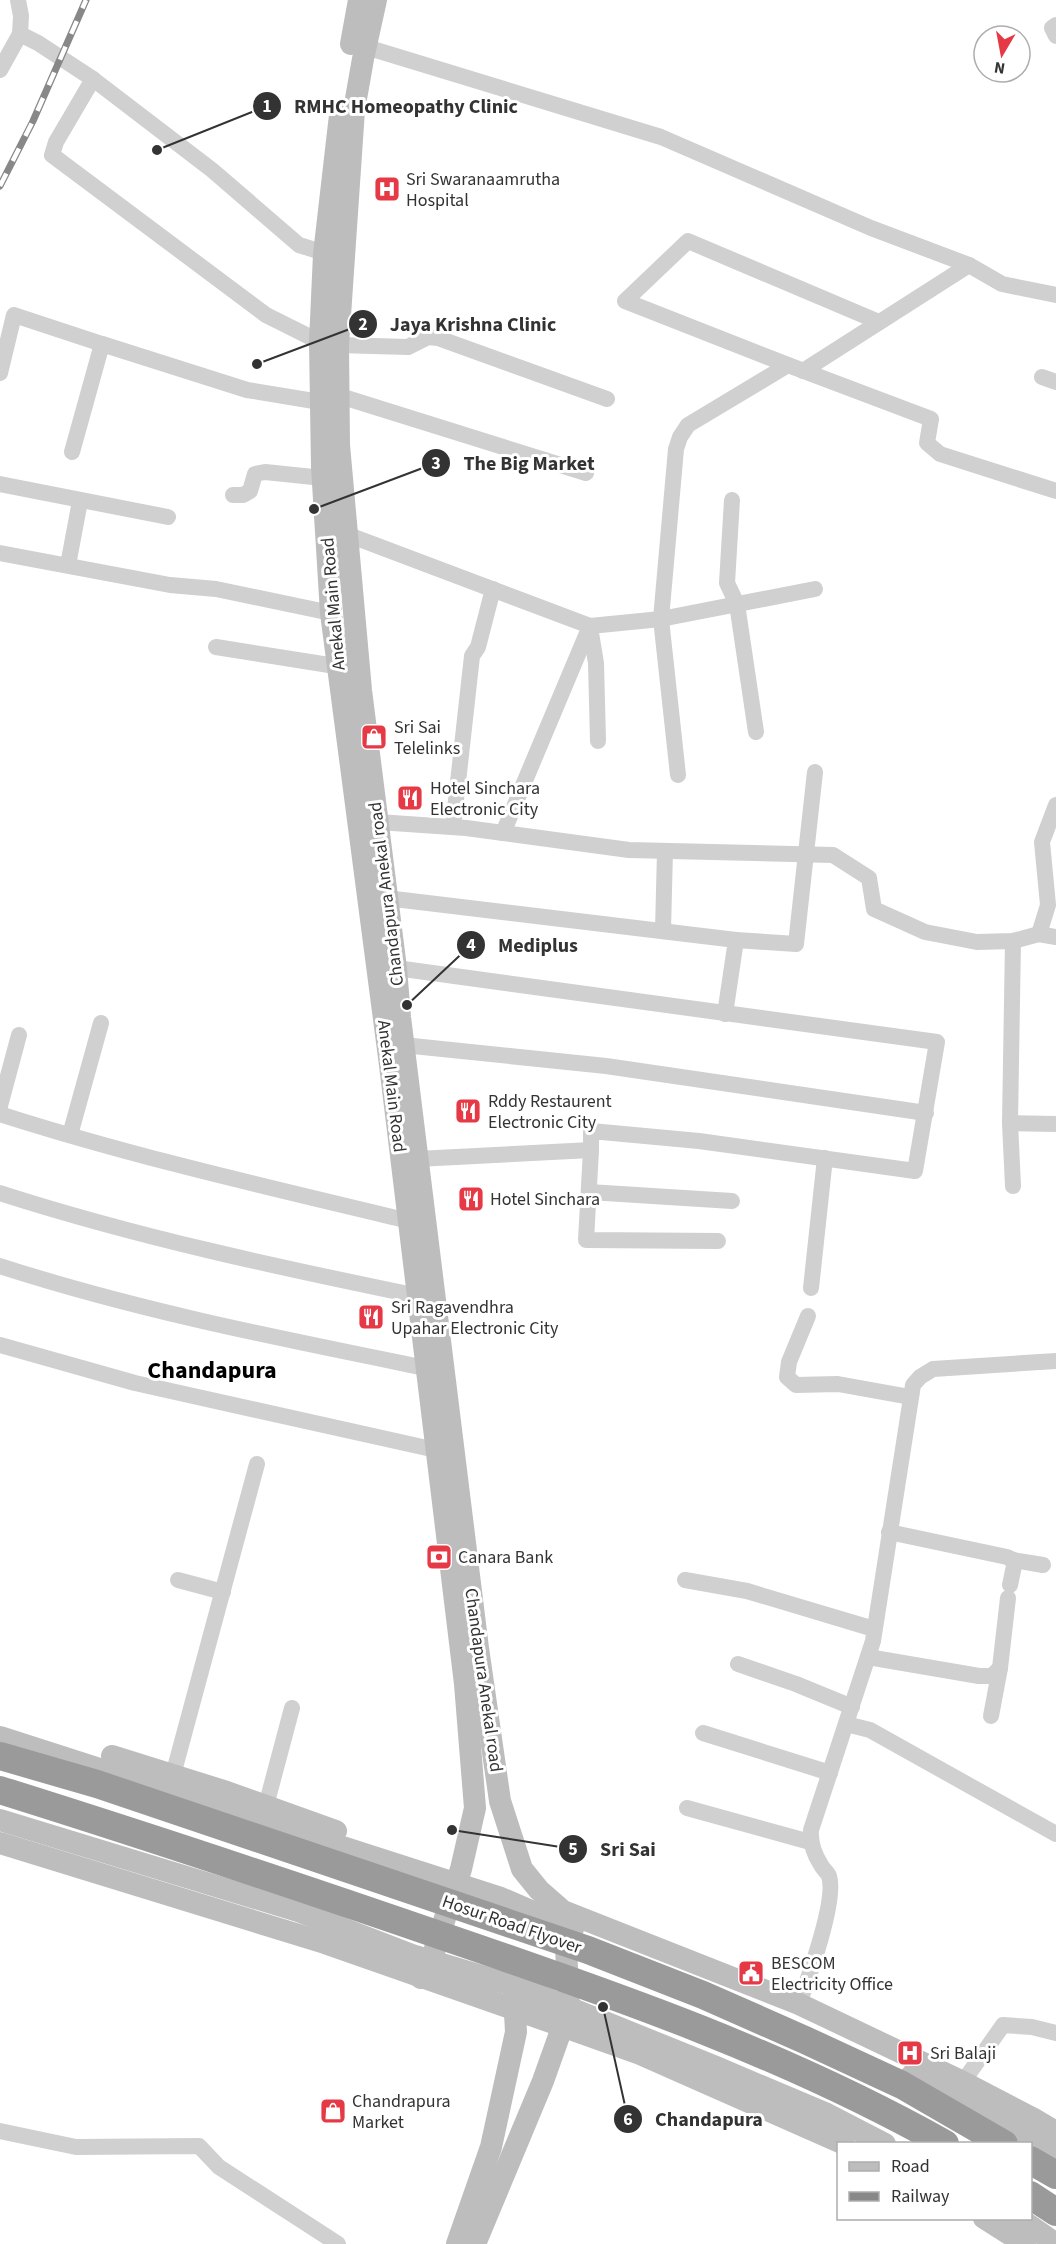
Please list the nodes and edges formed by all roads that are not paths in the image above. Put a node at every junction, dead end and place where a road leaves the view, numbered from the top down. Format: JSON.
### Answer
{"nodes":[{"id":1,"x":18,"y":0,"type":"edge"},
{"id":2,"x":359,"y":0,"type":"edge"},
{"id":3,"x":376,"y":0,"type":"edge"},
{"id":4,"x":1056,"y":25,"type":"edge"},
{"id":5,"x":20,"y":34,"type":"junction"},
{"id":6,"x":1056,"y":36,"type":"edge"},
{"id":7,"x":366,"y":47,"type":"junction"},
{"id":8,"x":0,"y":70,"type":"edge"},
{"id":9,"x":93,"y":79,"type":"junction"},
{"id":10,"x":334,"y":256,"type":"junction"},
{"id":11,"x":969,"y":265,"type":"junction"},
{"id":12,"x":1056,"y":295,"type":"edge"},
{"id":13,"x":879,"y":322,"type":"junction"},
{"id":14,"x":102,"y":344,"type":"junction"},
{"id":15,"x":329,"y":344,"type":"junction"},
{"id":16,"x":795,"y":368,"type":"junction"},
{"id":17,"x":0,"y":374,"type":"edge"},
{"id":18,"x":330,"y":399,"type":"junction"},
{"id":19,"x":607,"y":399,"type":"dead end"},
{"id":20,"x":72,"y":452,"type":"dead end"},
{"id":21,"x":586,"y":473,"type":"dead end"},
{"id":22,"x":323,"y":478,"type":"junction"},
{"id":23,"x":0,"y":484,"type":"edge"},
{"id":24,"x":1056,"y":491,"type":"edge"},
{"id":25,"x":232,"y":495,"type":"dead end"},
{"id":26,"x":732,"y":500,"type":"dead end"},
{"id":27,"x":81,"y":501,"type":"junction"},
{"id":28,"x":168,"y":517,"type":"dead end"},
{"id":29,"x":346,"y":534,"type":"junction"},
{"id":30,"x":0,"y":553,"type":"edge"},
{"id":31,"x":68,"y":565,"type":"junction"},
{"id":32,"x":493,"y":589,"type":"junction"},
{"id":33,"x":815,"y":589,"type":"dead end"},
{"id":34,"x":737,"y":604,"type":"junction"},
{"id":35,"x":331,"y":613,"type":"junction"},
{"id":36,"x":661,"y":619,"type":"junction"},
{"id":37,"x":590,"y":626,"type":"junction"},
{"id":38,"x":216,"y":647,"type":"dead end"},
{"id":39,"x":349,"y":668,"type":"junction"},
{"id":40,"x":756,"y":732,"type":"dead end"},
{"id":41,"x":598,"y":741,"type":"dead end"},
{"id":42,"x":815,"y":772,"type":"dead end"},
{"id":43,"x":678,"y":775,"type":"dead end"},
{"id":44,"x":1056,"y":805,"type":"edge"},
{"id":45,"x":378,"y":822,"type":"junction"},
{"id":46,"x":453,"y":827,"type":"junction"},
{"id":47,"x":503,"y":833,"type":"junction"},
{"id":48,"x":665,"y":851,"type":"junction"},
{"id":49,"x":806,"y":854,"type":"junction"},
{"id":50,"x":386,"y":898,"type":"junction"},
{"id":51,"x":663,"y":930,"type":"junction"},
{"id":52,"x":1039,"y":934,"type":"junction"},
{"id":53,"x":1056,"y":937,"type":"edge"},
{"id":54,"x":736,"y":940,"type":"junction"},
{"id":55,"x":1013,"y":941,"type":"junction"},
{"id":56,"x":396,"y":968,"type":"junction"},
{"id":57,"x":725,"y":1014,"type":"junction"},
{"id":58,"x":101,"y":1023,"type":"dead end"},
{"id":59,"x":19,"y":1035,"type":"dead end"},
{"id":60,"x":403,"y":1045,"type":"junction"},
{"id":61,"x":0,"y":1106,"type":"edge"},
{"id":62,"x":926,"y":1113,"type":"junction"},
{"id":63,"x":0,"y":1114,"type":"edge"},
{"id":64,"x":1010,"y":1123,"type":"junction"},
{"id":65,"x":1056,"y":1124,"type":"edge"},
{"id":66,"x":70,"y":1136,"type":"junction"},
{"id":67,"x":591,"y":1150,"type":"junction"},
{"id":68,"x":825,"y":1158,"type":"junction"},
{"id":69,"x":417,"y":1159,"type":"junction"},
{"id":70,"x":1013,"y":1186,"type":"dead end"},
{"id":71,"x":589,"y":1192,"type":"junction"},
{"id":72,"x":0,"y":1193,"type":"edge"},
{"id":73,"x":732,"y":1201,"type":"dead end"},
{"id":74,"x":408,"y":1221,"type":"junction"},
{"id":75,"x":718,"y":1241,"type":"dead end"},
{"id":76,"x":0,"y":1266,"type":"edge"},
{"id":77,"x":811,"y":1288,"type":"dead end"},
{"id":78,"x":418,"y":1296,"type":"junction"},
{"id":79,"x":808,"y":1316,"type":"dead end"},
{"id":80,"x":0,"y":1345,"type":"edge"},
{"id":81,"x":1056,"y":1361,"type":"edge"},
{"id":82,"x":426,"y":1368,"type":"junction"},
{"id":83,"x":910,"y":1397,"type":"junction"},
{"id":84,"x":445,"y":1447,"type":"junction"},
{"id":85,"x":257,"y":1464,"type":"dead end"},
{"id":86,"x":889,"y":1533,"type":"junction"},
{"id":87,"x":1013,"y":1560,"type":"junction"},
{"id":88,"x":1042,"y":1565,"type":"dead end"},
{"id":89,"x":178,"y":1580,"type":"dead end"},
{"id":90,"x":685,"y":1580,"type":"dead end"},
{"id":91,"x":223,"y":1592,"type":"junction"},
{"id":92,"x":874,"y":1629,"type":"junction"},
{"id":93,"x":868,"y":1657,"type":"junction"},
{"id":94,"x":738,"y":1664,"type":"dead end"},
{"id":95,"x":1000,"y":1668,"type":"junction"},
{"id":96,"x":852,"y":1707,"type":"junction"},
{"id":97,"x":292,"y":1708,"type":"dead end"},
{"id":98,"x":992,"y":1716,"type":"dead end"},
{"id":99,"x":0,"y":1722,"type":"edge"},
{"id":100,"x":846,"y":1724,"type":"junction"},
{"id":101,"x":703,"y":1733,"type":"dead end"},
{"id":102,"x":0,"y":1737,"type":"edge"},
{"id":103,"x":0,"y":1755,"type":"edge"},
{"id":104,"x":830,"y":1773,"type":"junction"},
{"id":105,"x":173,"y":1775,"type":"junction"},
{"id":106,"x":0,"y":1790,"type":"edge"},
{"id":107,"x":687,"y":1808,"type":"dead end"},
{"id":108,"x":264,"y":1814,"type":"junction"},
{"id":109,"x":0,"y":1820,"type":"edge"},
{"id":110,"x":1056,"y":1833,"type":"edge"},
{"id":111,"x":312,"y":1838,"type":"junction"},
{"id":112,"x":810,"y":1842,"type":"junction"},
{"id":113,"x":0,"y":1843,"type":"edge"},
{"id":114,"x":458,"y":1876,"type":"junction"},
{"id":115,"x":289,"y":1908,"type":"junction"},
{"id":116,"x":564,"y":1918,"type":"junction"},
{"id":117,"x":426,"y":1970,"type":"junction"},
{"id":118,"x":513,"y":1986,"type":"junction"},
{"id":119,"x":799,"y":2004,"type":"junction"},
{"id":120,"x":515,"y":2011,"type":"junction"},
{"id":121,"x":566,"y":2017,"type":"junction"},
{"id":122,"x":1056,"y":2033,"type":"edge"},
{"id":123,"x":958,"y":2090,"type":"junction"},
{"id":124,"x":1054,"y":2128,"type":"edge"},
{"id":125,"x":0,"y":2131,"type":"edge"},
{"id":126,"x":839,"y":2142,"type":"edge"},
{"id":127,"x":881,"y":2142,"type":"edge"},
{"id":128,"x":931,"y":2142,"type":"edge"},
{"id":129,"x":941,"y":2142,"type":"edge"},
{"id":130,"x":1001,"y":2142,"type":"edge"},
{"id":131,"x":1056,"y":2156,"type":"edge"},
{"id":132,"x":1032,"y":2161,"type":"edge"},
{"id":133,"x":1056,"y":2175,"type":"edge"},
{"id":134,"x":1032,"y":2196,"type":"edge"},
{"id":135,"x":1056,"y":2212,"type":"edge"},
{"id":136,"x":987,"y":2220,"type":"edge"},
{"id":137,"x":1022,"y":2220,"type":"edge"},
{"id":138,"x":338,"y":2244,"type":"edge"},
{"id":139,"x":457,"y":2244,"type":"edge"},
{"id":140,"x":475,"y":2244,"type":"edge"},
{"id":141,"x":1025,"y":2244,"type":"edge"},
{"id":142,"x":1056,"y":2244,"type":"edge"}],
"edges":[{"from":1,"to":5,"type":"street"},
{"from":2,"to":10,"type":"main road","name":"Anekal Main Road"},
{"from":3,"to":7,"type":"main road"},
{"from":4,"to":6,"type":"street"},
{"from":5,"to":8,"type":"street"},
{"from":5,"to":9,"type":"street"},
{"from":7,"to":10,"type":"main road"},
{"from":7,"to":11,"type":"street"},
{"from":9,"to":10,"type":"street"},
{"from":9,"to":15,"type":"street"},
{"from":10,"to":15,"type":"main road","name":"Anekal Main Road"},
{"from":11,"to":12,"type":"street"},
{"from":11,"to":13,"type":"street"},
{"from":13,"to":16,"type":"street"},
{"from":13,"to":16,"type":"street"},
{"from":14,"to":17,"type":"street"},
{"from":14,"to":18,"type":"street"},
{"from":14,"to":20,"type":"street"},
{"from":15,"to":18,"type":"main road","name":"Anekal Main Road"},
{"from":15,"to":19,"type":"street"},
{"from":16,"to":24,"type":"street"},
{"from":16,"to":36,"type":"street"},
{"from":18,"to":21,"type":"street"},
{"from":18,"to":22,"type":"main road","name":"Anekal Main Road"},
{"from":18,"to":29,"type":"main road","name":"Chandapura Anekal road"},
{"from":22,"to":25,"type":"street"},
{"from":22,"to":35,"type":"main road","name":"Anekal Main Road"},
{"from":23,"to":27,"type":"street"},
{"from":26,"to":34,"type":"street"},
{"from":27,"to":28,"type":"street"},
{"from":27,"to":31,"type":"street"},
{"from":29,"to":32,"type":"street"},
{"from":29,"to":39,"type":"main road","name":"Chandapura Anekal road"},
{"from":30,"to":31,"type":"street"},
{"from":31,"to":35,"type":"street"},
{"from":32,"to":37,"type":"street"},
{"from":32,"to":46,"type":"street"},
{"from":33,"to":34,"type":"street"},
{"from":34,"to":36,"type":"street"},
{"from":34,"to":40,"type":"street"},
{"from":35,"to":39,"type":"main road","name":"Anekal Main Road"},
{"from":36,"to":37,"type":"street"},
{"from":36,"to":43,"type":"street"},
{"from":37,"to":41,"type":"street"},
{"from":37,"to":47,"type":"street"},
{"from":38,"to":39,"type":"street"},
{"from":39,"to":45,"type":"main road","name":"Chandapura Anekal road"},
{"from":39,"to":74,"type":"main road","name":"Anekal Main Road"},
{"from":42,"to":49,"type":"street"},
{"from":44,"to":52,"type":"street"},
{"from":45,"to":46,"type":"street"},
{"from":45,"to":50,"type":"main road","name":"Chandapura Anekal road"},
{"from":46,"to":47,"type":"street"},
{"from":47,"to":48,"type":"street"},
{"from":48,"to":49,"type":"street"},
{"from":48,"to":51,"type":"street"},
{"from":49,"to":54,"type":"street"},
{"from":49,"to":55,"type":"street"},
{"from":50,"to":51,"type":"street"},
{"from":50,"to":56,"type":"main road","name":"Chandapura Anekal road"},
{"from":51,"to":54,"type":"street"},
{"from":52,"to":53,"type":"street"},
{"from":52,"to":55,"type":"street"},
{"from":54,"to":57,"type":"street"},
{"from":55,"to":64,"type":"street"},
{"from":56,"to":57,"type":"street"},
{"from":56,"to":60,"type":"main road","name":"Chandapura Anekal road"},
{"from":57,"to":62,"type":"street"},
{"from":58,"to":66,"type":"street"},
{"from":59,"to":61,"type":"street"},
{"from":60,"to":62,"type":"street"},
{"from":60,"to":69,"type":"main road","name":"Chandapura Anekal road"},
{"from":62,"to":68,"type":"street"},
{"from":63,"to":66,"type":"street"},
{"from":64,"to":65,"type":"street"},
{"from":64,"to":70,"type":"street"},
{"from":66,"to":74,"type":"street"},
{"from":67,"to":68,"type":"street"},
{"from":67,"to":69,"type":"street"},
{"from":67,"to":71,"type":"street"},
{"from":68,"to":77,"type":"street"},
{"from":69,"to":84,"type":"main road","name":"Chandapura Anekal road"},
{"from":71,"to":73,"type":"street"},
{"from":71,"to":75,"type":"street"},
{"from":72,"to":78,"type":"street"},
{"from":74,"to":78,"type":"main road","name":"Anekal Main Road"},
{"from":76,"to":82,"type":"street"},
{"from":78,"to":82,"type":"main road","name":"Anekal Main Road"},
{"from":79,"to":83,"type":"street"},
{"from":80,"to":84,"type":"street"},
{"from":81,"to":83,"type":"street"},
{"from":82,"to":84,"type":"main road","name":"Anekal Main Road"},
{"from":83,"to":86,"type":"street"},
{"from":84,"to":114,"type":"main road","name":"Anekal Main Road"},
{"from":84,"to":116,"type":"main road","name":"Chandapura Anekal road"},
{"from":85,"to":91,"type":"street"},
{"from":86,"to":87,"type":"street"},
{"from":86,"to":92,"type":"street"},
{"from":87,"to":88,"type":"street"},
{"from":87,"to":95,"type":"street"},
{"from":89,"to":91,"type":"street"},
{"from":90,"to":92,"type":"street"},
{"from":91,"to":105,"type":"street"},
{"from":92,"to":93,"type":"street"},
{"from":93,"to":95,"type":"street"},
{"from":93,"to":96,"type":"street"},
{"from":94,"to":96,"type":"street"},
{"from":95,"to":98,"type":"street"},
{"from":96,"to":100,"type":"street"},
{"from":97,"to":108,"type":"street"},
{"from":99,"to":105,"type":"main road"},
{"from":100,"to":104,"type":"street"},
{"from":100,"to":110,"type":"street"},
{"from":101,"to":104,"type":"street"},
{"from":102,"to":108,"type":"main road"},
{"from":103,"to":130,"type":"highway","name":"Hosur Road Flyover","bridge":true},
{"from":104,"to":112,"type":"street"},
{"from":105,"to":108,"type":"main road"},
{"from":106,"to":129,"type":"highway","name":"Hosur Road Flyover","bridge":true},
{"from":107,"to":112,"type":"street"},
{"from":108,"to":111,"type":"main road"},
{"from":108,"to":114,"type":"main road"},
{"from":109,"to":115,"type":"main road"},
{"from":111,"to":114,"type":"main road"},
{"from":111,"to":115,"type":"main road"},
{"from":112,"to":119,"type":"street"},
{"from":113,"to":117,"type":"main road"},
{"from":114,"to":116,"type":"main road"},
{"from":114,"to":117,"type":"main road","name":"Anekal Main Road"},
{"from":115,"to":117,"type":"main road"},
{"from":116,"to":119,"type":"main road"},
{"from":116,"to":121,"type":"main road"},
{"from":116,"to":123,"type":"main road"},
{"from":117,"to":118,"type":"main road"},
{"from":117,"to":120,"type":"main road"},
{"from":118,"to":120,"type":"main road"},
{"from":118,"to":121,"type":"main road"},
{"from":119,"to":123,"type":"main road"},
{"from":120,"to":121,"type":"main road"},
{"from":120,"to":139,"type":"main road"},
{"from":121,"to":126,"type":"main road"},
{"from":121,"to":127,"type":"main road"},
{"from":121,"to":140,"type":"main road"},
{"from":122,"to":123,"type":"street"},
{"from":123,"to":124,"type":"main road"},
{"from":123,"to":128,"type":"main road"},
{"from":123,"to":131,"type":"main road"},
{"from":125,"to":138,"type":"street"},
{"from":132,"to":133,"type":"highway"},
{"from":134,"to":135,"type":"highway"},
{"from":136,"to":141,"type":"main road"},
{"from":137,"to":142,"type":"main road"}]}
